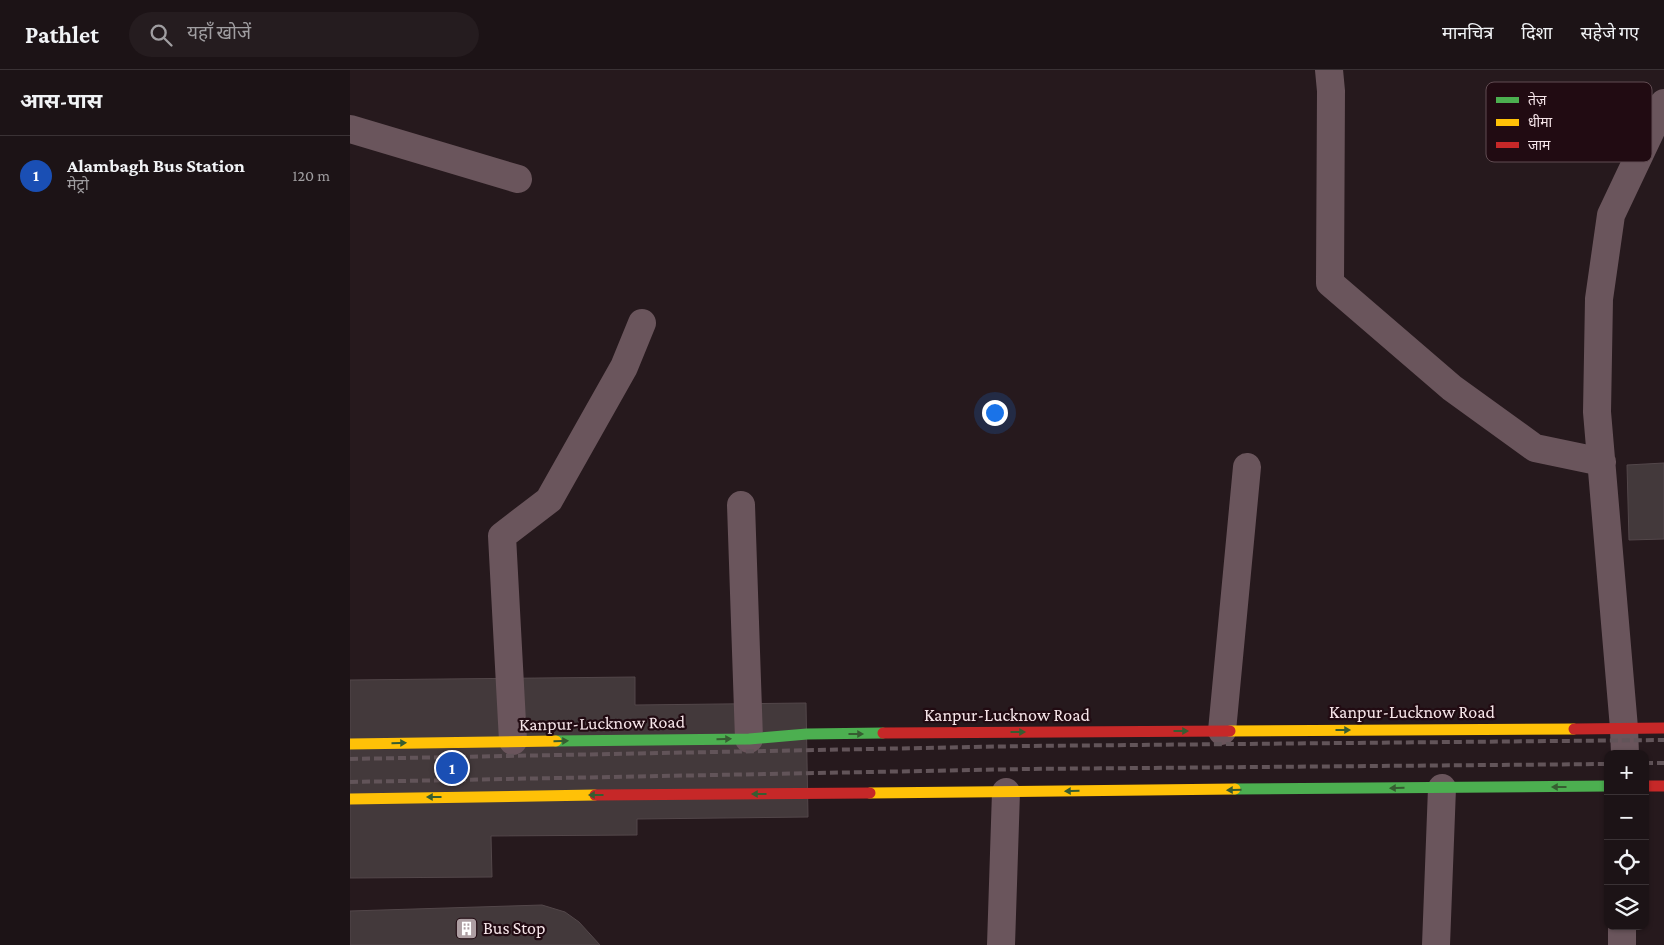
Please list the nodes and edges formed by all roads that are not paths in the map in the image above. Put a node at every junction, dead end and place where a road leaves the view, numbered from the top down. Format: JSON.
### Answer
{"nodes":[{"id":1,"x":1329,"y":70,"type":"edge"},
{"id":2,"x":1664,"y":103,"type":"edge"},
{"id":3,"x":1652,"y":128,"type":"edge"},
{"id":4,"x":350,"y":129,"type":"edge"},
{"id":5,"x":1636,"y":162,"type":"edge"},
{"id":6,"x":518,"y":179,"type":"dead end"},
{"id":7,"x":642,"y":323,"type":"dead end"},
{"id":8,"x":1602,"y":462,"type":"junction"},
{"id":9,"x":1247,"y":467,"type":"dead end"},
{"id":10,"x":741,"y":505,"type":"dead end"},
{"id":11,"x":1664,"y":728,"type":"edge"},
{"id":12,"x":1222,"y":731,"type":"junction"},
{"id":13,"x":749,"y":739,"type":"junction"},
{"id":14,"x":513,"y":741,"type":"junction"},
{"id":15,"x":1624,"y":741,"type":"edge"},
{"id":16,"x":350,"y":744,"type":"edge"},
{"id":17,"x":1604,"y":786,"type":"edge"},
{"id":18,"x":1649,"y":786,"type":"edge"},
{"id":19,"x":1664,"y":786,"type":"edge"},
{"id":20,"x":1442,"y":788,"type":"junction"},
{"id":21,"x":1006,"y":792,"type":"junction"},
{"id":22,"x":350,"y":800,"type":"edge"},
{"id":23,"x":1622,"y":930,"type":"edge"},
{"id":24,"x":1001,"y":945,"type":"edge"},
{"id":25,"x":1436,"y":945,"type":"edge"},
{"id":26,"x":1622,"y":945,"type":"edge"}],
"edges":[{"from":1,"to":8,"type":"street"},
{"from":2,"to":3,"type":"street"},
{"from":4,"to":6,"type":"street"},
{"from":5,"to":8,"type":"street"},
{"from":7,"to":14,"type":"street"},
{"from":8,"to":15,"type":"street"},
{"from":9,"to":12,"type":"street"},
{"from":10,"to":13,"type":"street"},
{"from":11,"to":15,"type":"main road","name":"Kanpur-Lucknow Road"},
{"from":13,"to":12,"type":"main road","name":"Kanpur-Lucknow Road","one_way":true},
{"from":12,"to":15,"type":"main road","name":"Kanpur-Lucknow Road","one_way":true},
{"from":14,"to":13,"type":"main road","name":"Kanpur-Lucknow Road","one_way":true},
{"from":16,"to":14,"type":"main road","name":"Kanpur-Lucknow Road","one_way":true},
{"from":17,"to":20,"type":"main road","one_way":true},
{"from":18,"to":19,"type":"main road"},
{"from":20,"to":21,"type":"main road","one_way":true},
{"from":20,"to":25,"type":"street"},
{"from":21,"to":22,"type":"main road","one_way":true},
{"from":21,"to":24,"type":"street"},
{"from":23,"to":26,"type":"street"}]}
